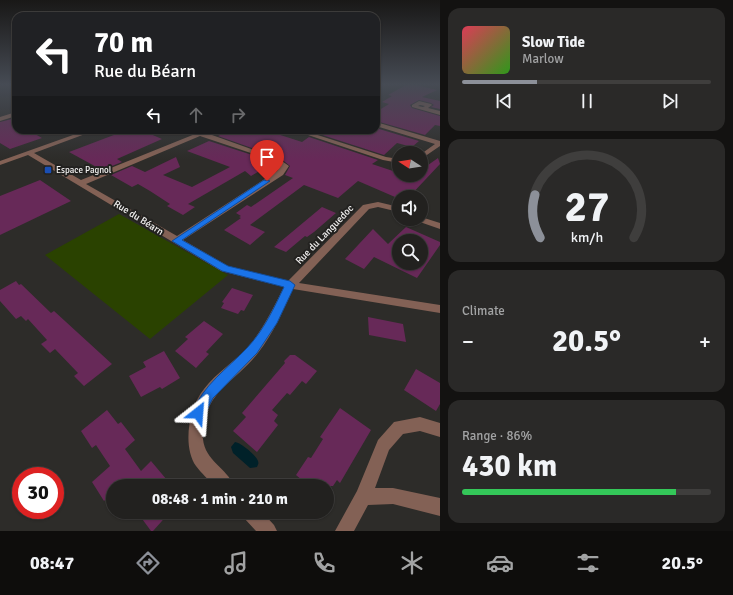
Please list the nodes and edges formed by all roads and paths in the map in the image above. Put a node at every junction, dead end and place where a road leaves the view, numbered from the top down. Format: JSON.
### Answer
{"nodes":[{"id":1,"x":427,"y":110,"type":"edge"},
{"id":2,"x":440,"y":113,"type":"edge"},
{"id":3,"x":12,"y":115,"type":"edge"},
{"id":4,"x":0,"y":119,"type":"edge"},
{"id":5,"x":380,"y":125,"type":"edge"},
{"id":6,"x":82,"y":134,"type":"edge"},
{"id":7,"x":308,"y":134,"type":"edge"},
{"id":8,"x":440,"y":143,"type":"edge"},
{"id":9,"x":428,"y":152,"type":"edge"},
{"id":10,"x":29,"y":153,"type":"junction"},
{"id":11,"x":392,"y":160,"type":"edge"},
{"id":12,"x":0,"y":163,"type":"edge"},
{"id":13,"x":81,"y":183,"type":"junction"},
{"id":14,"x":392,"y":207,"type":"edge"},
{"id":15,"x":428,"y":222,"type":"edge"},
{"id":16,"x":440,"y":226,"type":"edge"},
{"id":17,"x":176,"y":241,"type":"junction"},
{"id":18,"x":290,"y":285,"type":"junction"},
{"id":19,"x":440,"y":308,"type":"edge"},
{"id":20,"x":440,"y":430,"type":"edge"},
{"id":21,"x":219,"y":479,"type":"edge"},
{"id":22,"x":363,"y":497,"type":"junction"},
{"id":23,"x":440,"y":507,"type":"edge"},
{"id":24,"x":257,"y":519,"type":"edge"},
{"id":25,"x":268,"y":531,"type":"edge"},
{"id":26,"x":344,"y":531,"type":"edge"}],
"edges":[{"from":1,"to":2,"type":"street"},
{"from":3,"to":4,"type":"street"},
{"from":5,"to":8,"type":"street"},
{"from":6,"to":10,"type":"street"},
{"from":7,"to":11,"type":"street"},
{"from":8,"to":9,"type":"street"},
{"from":10,"to":12,"type":"street"},
{"from":10,"to":13,"type":"street","name":"Rue du Béarn"},
{"from":13,"to":17,"type":"street","name":"Rue du Béarn"},
{"from":13,"to":17,"type":"street"},
{"from":14,"to":18,"type":"street","name":"Rue du Languedoc"},
{"from":15,"to":16,"type":"street"},
{"from":17,"to":18,"type":"street","name":"Rue du Béarn"},
{"from":18,"to":19,"type":"street","name":"Rue du Béarn"},
{"from":18,"to":21,"type":"street","name":"Rue du Languedoc"},
{"from":20,"to":22,"type":"street"},
{"from":22,"to":23,"type":"street"},
{"from":22,"to":26,"type":"street"},
{"from":24,"to":25,"type":"street"}]}
